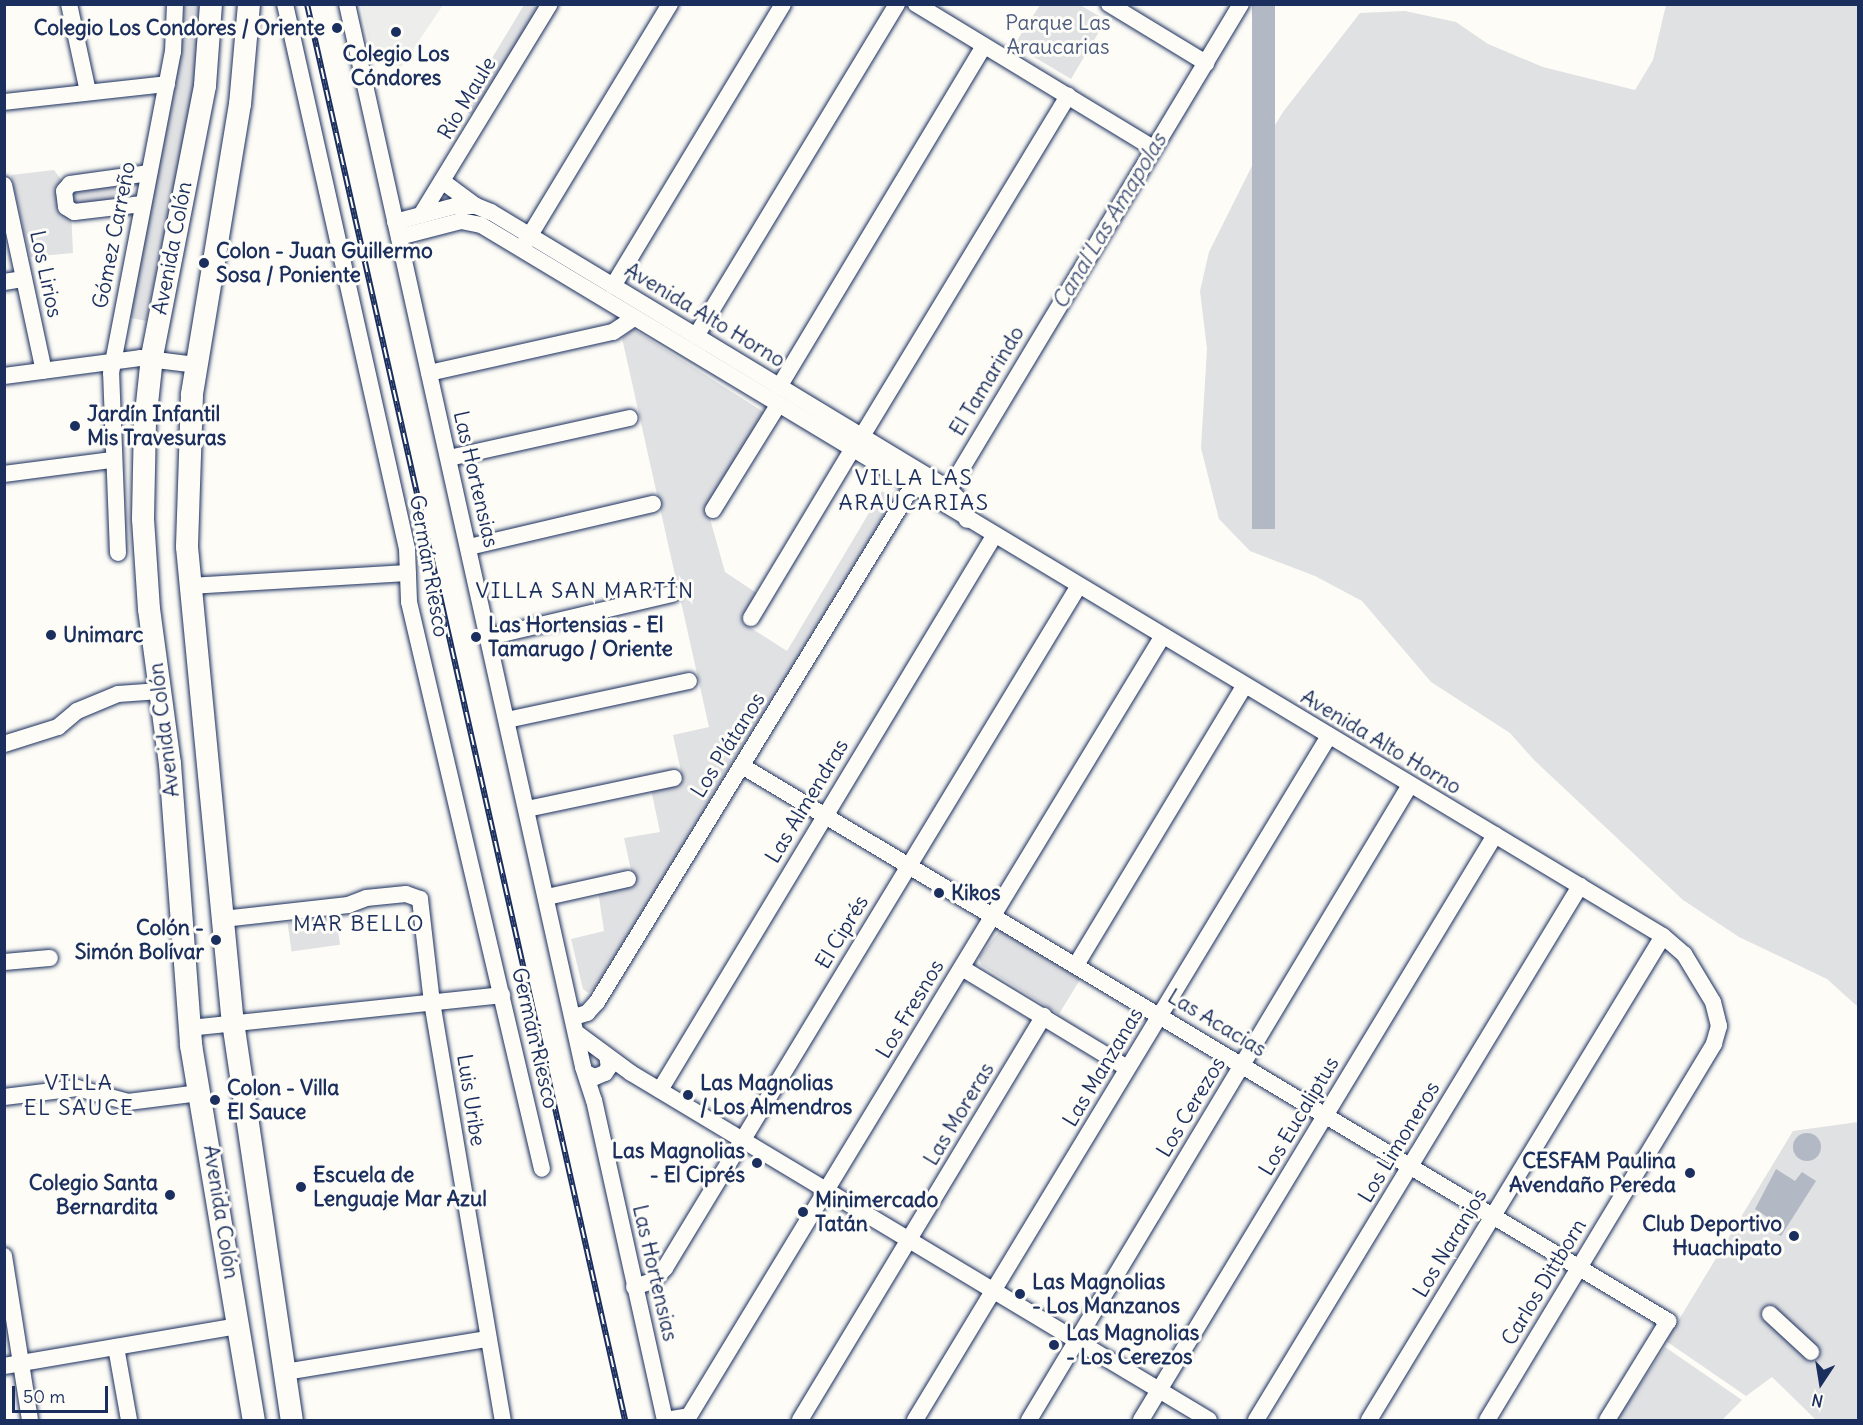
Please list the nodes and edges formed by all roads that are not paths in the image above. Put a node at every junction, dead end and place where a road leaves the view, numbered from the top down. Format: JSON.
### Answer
{"nodes":[{"id":1,"x":69,"y":4,"type":"edge"},
{"id":2,"x":175,"y":4,"type":"edge"},
{"id":3,"x":211,"y":4,"type":"edge"},
{"id":4,"x":249,"y":4,"type":"edge"},
{"id":5,"x":285,"y":4,"type":"edge"},
{"id":6,"x":347,"y":4,"type":"edge"},
{"id":7,"x":550,"y":4,"type":"edge"},
{"id":8,"x":670,"y":4,"type":"edge"},
{"id":9,"x":783,"y":4,"type":"edge"},
{"id":10,"x":897,"y":4,"type":"edge"},
{"id":11,"x":916,"y":4,"type":"edge"},
{"id":12,"x":1241,"y":4,"type":"edge"},
{"id":13,"x":1118,"y":7,"type":"edge"},
{"id":14,"x":984,"y":45,"type":"junction"},
{"id":15,"x":1206,"y":63,"type":"junction"},
{"id":16,"x":167,"y":84,"type":"junction"},
{"id":17,"x":88,"y":92,"type":"junction"},
{"id":18,"x":1068,"y":96,"type":"junction"},
{"id":19,"x":4,"y":102,"type":"edge"},
{"id":20,"x":1153,"y":148,"type":"junction"},
{"id":21,"x":149,"y":173,"type":"junction"},
{"id":22,"x":442,"y":181,"type":"junction"},
{"id":23,"x":5,"y":191,"type":"edge"},
{"id":24,"x":142,"y":204,"type":"junction"},
{"id":25,"x":476,"y":206,"type":"junction"},
{"id":26,"x":421,"y":215,"type":"junction"},
{"id":27,"x":397,"y":230,"type":"junction"},
{"id":28,"x":525,"y":243,"type":"junction"},
{"id":29,"x":24,"y":279,"type":"junction"},
{"id":30,"x":4,"y":282,"type":"edge"},
{"id":31,"x":613,"y":286,"type":"junction"},
{"id":32,"x":634,"y":318,"type":"junction"},
{"id":33,"x":696,"y":336,"type":"junction"},
{"id":34,"x":152,"y":357,"type":"junction"},
{"id":35,"x":112,"y":362,"type":"junction"},
{"id":36,"x":196,"y":365,"type":"junction"},
{"id":37,"x":44,"y":371,"type":"junction"},
{"id":38,"x":429,"y":373,"type":"junction"},
{"id":39,"x":4,"y":376,"type":"edge"},
{"id":40,"x":779,"y":387,"type":"junction"},
{"id":41,"x":778,"y":405,"type":"junction"},
{"id":42,"x":630,"y":418,"type":"dead end"},
{"id":43,"x":857,"y":443,"type":"junction"},
{"id":44,"x":448,"y":458,"type":"junction"},
{"id":45,"x":112,"y":467,"type":"junction"},
{"id":46,"x":4,"y":474,"type":"edge"},
{"id":47,"x":912,"y":487,"type":"junction"},
{"id":48,"x":945,"y":497,"type":"junction"},
{"id":49,"x":653,"y":504,"type":"dead end"},
{"id":50,"x":713,"y":510,"type":"dead end"},
{"id":51,"x":994,"y":536,"type":"junction"},
{"id":52,"x":468,"y":547,"type":"junction"},
{"id":53,"x":118,"y":553,"type":"dead end"},
{"id":54,"x":408,"y":573,"type":"junction"},
{"id":55,"x":189,"y":586,"type":"junction"},
{"id":56,"x":1078,"y":587,"type":"junction"},
{"id":57,"x":672,"y":594,"type":"dead end"},
{"id":58,"x":751,"y":618,"type":"dead end"},
{"id":59,"x":489,"y":637,"type":"junction"},
{"id":60,"x":1162,"y":637,"type":"junction"},
{"id":61,"x":689,"y":681,"type":"dead end"},
{"id":62,"x":1244,"y":686,"type":"junction"},
{"id":63,"x":160,"y":691,"type":"junction"},
{"id":64,"x":507,"y":720,"type":"junction"},
{"id":65,"x":1329,"y":736,"type":"junction"},
{"id":66,"x":4,"y":744,"type":"edge"},
{"id":67,"x":742,"y":765,"type":"junction"},
{"id":68,"x":674,"y":778,"type":"dead end"},
{"id":69,"x":1410,"y":784,"type":"junction"},
{"id":70,"x":527,"y":809,"type":"junction"},
{"id":71,"x":826,"y":814,"type":"junction"},
{"id":72,"x":1494,"y":835,"type":"junction"},
{"id":73,"x":910,"y":864,"type":"junction"},
{"id":74,"x":628,"y":879,"type":"dead end"},
{"id":75,"x":1580,"y":886,"type":"junction"},
{"id":76,"x":547,"y":897,"type":"junction"},
{"id":77,"x":993,"y":914,"type":"junction"},
{"id":78,"x":223,"y":919,"type":"junction"},
{"id":79,"x":1663,"y":936,"type":"junction"},
{"id":80,"x":50,"y":958,"type":"dead end"},
{"id":81,"x":4,"y":962,"type":"edge"},
{"id":82,"x":1076,"y":964,"type":"junction"},
{"id":83,"x":962,"y":968,"type":"junction"},
{"id":84,"x":502,"y":995,"type":"junction"},
{"id":85,"x":432,"y":1002,"type":"junction"},
{"id":86,"x":1044,"y":1016,"type":"junction"},
{"id":87,"x":1161,"y":1016,"type":"junction"},
{"id":88,"x":233,"y":1022,"type":"junction"},
{"id":89,"x":576,"y":1025,"type":"junction"},
{"id":90,"x":189,"y":1028,"type":"junction"},
{"id":91,"x":1714,"y":1044,"type":"joint"},
{"id":92,"x":596,"y":1064,"type":"junction"},
{"id":93,"x":1243,"y":1065,"type":"junction"},
{"id":94,"x":1127,"y":1068,"type":"junction"},
{"id":95,"x":660,"y":1090,"type":"junction"},
{"id":96,"x":199,"y":1093,"type":"junction"},
{"id":97,"x":4,"y":1097,"type":"edge"},
{"id":98,"x":1326,"y":1115,"type":"junction"},
{"id":99,"x":742,"y":1140,"type":"junction"},
{"id":100,"x":1410,"y":1166,"type":"junction"},
{"id":101,"x":542,"y":1169,"type":"dead end"},
{"id":102,"x":827,"y":1191,"type":"junction"},
{"id":103,"x":1493,"y":1216,"type":"junction"},
{"id":104,"x":909,"y":1240,"type":"junction"},
{"id":105,"x":4,"y":1256,"type":"edge"},
{"id":106,"x":1579,"y":1268,"type":"junction"},
{"id":107,"x":634,"y":1287,"type":"junction"},
{"id":108,"x":993,"y":1291,"type":"junction"},
{"id":109,"x":1770,"y":1314,"type":"dead end"},
{"id":110,"x":239,"y":1326,"type":"junction"},
{"id":111,"x":487,"y":1339,"type":"junction"},
{"id":112,"x":1077,"y":1341,"type":"junction"},
{"id":113,"x":116,"y":1347,"type":"junction"},
{"id":114,"x":1811,"y":1352,"type":"dead end"},
{"id":115,"x":13,"y":1364,"type":"edge"},
{"id":116,"x":285,"y":1372,"type":"junction"},
{"id":117,"x":1159,"y":1390,"type":"junction"},
{"id":118,"x":693,"y":1418,"type":"edge"},
{"id":119,"x":30,"y":1420,"type":"edge"},
{"id":120,"x":129,"y":1420,"type":"edge"},
{"id":121,"x":254,"y":1420,"type":"edge"},
{"id":122,"x":292,"y":1420,"type":"edge"},
{"id":123,"x":503,"y":1420,"type":"edge"},
{"id":124,"x":666,"y":1420,"type":"edge"},
{"id":125,"x":800,"y":1420,"type":"edge"},
{"id":126,"x":915,"y":1420,"type":"edge"},
{"id":127,"x":1029,"y":1420,"type":"edge"},
{"id":128,"x":1141,"y":1420,"type":"edge"},
{"id":129,"x":1209,"y":1420,"type":"edge"},
{"id":130,"x":1256,"y":1420,"type":"edge"},
{"id":131,"x":1369,"y":1420,"type":"edge"},
{"id":132,"x":1487,"y":1420,"type":"edge"},
{"id":133,"x":1607,"y":1420,"type":"edge"}],
"edges":[{"from":1,"to":17,"type":"street"},
{"from":2,"to":16,"type":"street","name":"Gómez Carreño"},
{"from":3,"to":34,"type":"main road","name":"Avenida Colón"},
{"from":4,"to":36,"type":"main road","name":"Avenida Colón"},
{"from":5,"to":54,"type":"street","name":"Germán Riesco"},
{"from":6,"to":27,"type":"street","name":"Las Hortensias"},
{"from":7,"to":22,"type":"street","name":"Río Maule"},
{"from":8,"to":28,"type":"street"},
{"from":9,"to":31,"type":"street"},
{"from":10,"to":33,"type":"street"},
{"from":11,"to":14,"type":"street"},
{"from":12,"to":15,"type":"street","name":"El Tamarindo"},
{"from":13,"to":15,"type":"street"},
{"from":14,"to":18,"type":"street"},
{"from":14,"to":40,"type":"street"},
{"from":15,"to":20,"type":"street","name":"El Tamarindo"},
{"from":16,"to":17,"type":"street"},
{"from":16,"to":21,"type":"street","name":"Gómez Carreño"},
{"from":17,"to":19,"type":"street"},
{"from":18,"to":20,"type":"street"},
{"from":18,"to":43,"type":"street"},
{"from":20,"to":48,"type":"street","name":"El Tamarindo"},
{"from":21,"to":24,"type":"street","name":"Gómez Carreño"},
{"from":21,"to":24,"type":"street"},
{"from":22,"to":25,"type":"street","name":"Avenida Alto Horno"},
{"from":22,"to":26,"type":"street","name":"Río Maule"},
{"from":23,"to":29,"type":"street","name":"Los Lirios"},
{"from":24,"to":35,"type":"street","name":"Gómez Carreño"},
{"from":25,"to":26,"type":"street"},
{"from":25,"to":28,"type":"street","name":"Avenida Alto Horno"},
{"from":26,"to":27,"type":"street"},
{"from":27,"to":28,"type":"street","name":"Avenida Alto Horno"},
{"from":27,"to":38,"type":"street","name":"Las Hortensias"},
{"from":28,"to":31,"type":"street","name":"Avenida Alto Horno"},
{"from":28,"to":32,"type":"street","name":"Avenida Alto Horno"},
{"from":29,"to":30,"type":"street"},
{"from":29,"to":37,"type":"street","name":"Los Lirios"},
{"from":31,"to":33,"type":"street","name":"Avenida Alto Horno"},
{"from":32,"to":38,"type":"street"},
{"from":32,"to":41,"type":"street","name":"Avenida Alto Horno"},
{"from":33,"to":40,"type":"street","name":"Avenida Alto Horno"},
{"from":34,"to":35,"type":"street"},
{"from":34,"to":36,"type":"street"},
{"from":34,"to":63,"type":"main road","name":"Avenida Colón"},
{"from":35,"to":37,"type":"street"},
{"from":35,"to":45,"type":"street","name":"Gómez Carreño"},
{"from":36,"to":55,"type":"main road","name":"Avenida Colón"},
{"from":37,"to":39,"type":"street"},
{"from":38,"to":44,"type":"street","name":"Las Hortensias"},
{"from":40,"to":43,"type":"street","name":"Avenida Alto Horno"},
{"from":41,"to":43,"type":"street","name":"Avenida Alto Horno"},
{"from":41,"to":50,"type":"street"},
{"from":42,"to":44,"type":"street"},
{"from":43,"to":47,"type":"street","name":"Avenida Alto Horno"},
{"from":43,"to":48,"type":"street","name":"Avenida Alto Horno"},
{"from":43,"to":58,"type":"street"},
{"from":44,"to":52,"type":"street","name":"Las Hortensias"},
{"from":45,"to":46,"type":"street"},
{"from":45,"to":53,"type":"street","name":"Gómez Carreño"},
{"from":47,"to":48,"type":"street","name":"Avenida Alto Horno"},
{"from":47,"to":67,"type":"street","name":"Los Plátanos"},
{"from":48,"to":51,"type":"street","name":"Avenida Alto Horno"},
{"from":49,"to":52,"type":"street"},
{"from":51,"to":56,"type":"street","name":"Avenida Alto Horno"},
{"from":51,"to":71,"type":"street","name":"Las Almendras"},
{"from":52,"to":59,"type":"street","name":"Las Hortensias"},
{"from":54,"to":55,"type":"street"},
{"from":54,"to":84,"type":"street","name":"Germán Riesco"},
{"from":55,"to":78,"type":"main road","name":"Avenida Colón"},
{"from":56,"to":60,"type":"street","name":"Avenida Alto Horno"},
{"from":56,"to":73,"type":"street","name":"El Ciprés"},
{"from":57,"to":59,"type":"street"},
{"from":59,"to":64,"type":"street","name":"Las Hortensias"},
{"from":60,"to":62,"type":"street","name":"Avenida Alto Horno"},
{"from":60,"to":77,"type":"street","name":"Los Fresnos"},
{"from":61,"to":64,"type":"street"},
{"from":62,"to":65,"type":"street","name":"Avenida Alto Horno"},
{"from":62,"to":82,"type":"street"},
{"from":63,"to":66,"type":"street"},
{"from":63,"to":90,"type":"main road","name":"Avenida Colón"},
{"from":64,"to":70,"type":"street","name":"Las Hortensias"},
{"from":65,"to":69,"type":"street","name":"Avenida Alto Horno"},
{"from":65,"to":87,"type":"street","name":"Las Manzanas"},
{"from":67,"to":71,"type":"street","name":"Las Acacias"},
{"from":67,"to":89,"type":"street","name":"Los Plátanos"},
{"from":68,"to":70,"type":"street"},
{"from":69,"to":72,"type":"street","name":"Avenida Alto Horno"},
{"from":69,"to":93,"type":"street","name":"Los Cerezos"},
{"from":70,"to":76,"type":"street","name":"Las Hortensias"},
{"from":71,"to":73,"type":"street","name":"Las Acacias"},
{"from":71,"to":95,"type":"street","name":"Las Almendras"},
{"from":72,"to":75,"type":"street","name":"Avenida Alto Horno"},
{"from":72,"to":98,"type":"street","name":"Los Eucaliptus"},
{"from":73,"to":77,"type":"street","name":"Las Acacias"},
{"from":73,"to":99,"type":"street","name":"El Ciprés"},
{"from":74,"to":76,"type":"street"},
{"from":75,"to":79,"type":"street","name":"Avenida Alto Horno"},
{"from":75,"to":100,"type":"street","name":"Los Limoneros"},
{"from":76,"to":89,"type":"street","name":"Las Hortensias"},
{"from":77,"to":82,"type":"street","name":"Las Acacias"},
{"from":77,"to":83,"type":"street","name":"Los Fresnos"},
{"from":78,"to":85,"type":"street","name":"Luis Uribe"},
{"from":78,"to":88,"type":"main road","name":"Avenida Colón"},
{"from":79,"to":91,"type":"street","name":"Avenida Alto Horno"},
{"from":79,"to":103,"type":"street","name":"Los Naranjos"},
{"from":80,"to":81,"type":"street"},
{"from":82,"to":87,"type":"street","name":"Las Acacias"},
{"from":83,"to":86,"type":"street"},
{"from":83,"to":102,"type":"street","name":"Los Fresnos"},
{"from":84,"to":85,"type":"street"},
{"from":84,"to":101,"type":"street","name":"Germán Riesco"},
{"from":85,"to":88,"type":"street"},
{"from":85,"to":111,"type":"street","name":"Luis Uribe"},
{"from":86,"to":94,"type":"street"},
{"from":86,"to":104,"type":"street","name":"Las Moreras"},
{"from":87,"to":93,"type":"street","name":"Las Acacias"},
{"from":87,"to":94,"type":"street","name":"Las Manzanas"},
{"from":88,"to":90,"type":"street"},
{"from":88,"to":116,"type":"main road","name":"Avenida Colón"},
{"from":89,"to":92,"type":"street","name":"Las Hortensias"},
{"from":90,"to":96,"type":"main road","name":"Avenida Colón"},
{"from":91,"to":106,"type":"street","name":"Carlos Dittborn"},
{"from":92,"to":95,"type":"street"},
{"from":92,"to":107,"type":"street","name":"Las Hortensias"},
{"from":93,"to":98,"type":"street","name":"Las Acacias"},
{"from":93,"to":112,"type":"street","name":"Los Cerezos"},
{"from":94,"to":108,"type":"street","name":"Las Manzanas"},
{"from":95,"to":99,"type":"street"},
{"from":96,"to":97,"type":"street"},
{"from":96,"to":110,"type":"main road","name":"Avenida Colón"},
{"from":98,"to":100,"type":"street","name":"Las Acacias"},
{"from":98,"to":117,"type":"street","name":"Los Eucaliptus"},
{"from":99,"to":102,"type":"street"},
{"from":99,"to":107,"type":"street","name":"El Ciprés"},
{"from":100,"to":103,"type":"street","name":"Las Acacias"},
{"from":100,"to":130,"type":"street","name":"Los Limoneros"},
{"from":102,"to":104,"type":"street"},
{"from":102,"to":118,"type":"street","name":"Los Fresnos"},
{"from":103,"to":106,"type":"street","name":"Las Acacias"},
{"from":103,"to":131,"type":"street","name":"Los Naranjos"},
{"from":104,"to":108,"type":"street"},
{"from":104,"to":125,"type":"street","name":"Las Moreras"},
{"from":105,"to":115,"type":"street"},
{"from":106,"to":132,"type":"street","name":"Carlos Dittborn"},
{"from":106,"to":133,"type":"street","name":"Las Acacias"},
{"from":107,"to":124,"type":"street","name":"Las Hortensias"},
{"from":108,"to":112,"type":"street"},
{"from":108,"to":126,"type":"street","name":"Las Manzanas"},
{"from":109,"to":114,"type":"street"},
{"from":110,"to":113,"type":"street"},
{"from":110,"to":121,"type":"main road","name":"Avenida Colón"},
{"from":111,"to":116,"type":"street"},
{"from":111,"to":123,"type":"street","name":"Luis Uribe"},
{"from":112,"to":117,"type":"street"},
{"from":112,"to":127,"type":"street","name":"Los Cerezos"},
{"from":113,"to":115,"type":"street"},
{"from":113,"to":120,"type":"street"},
{"from":115,"to":119,"type":"street"},
{"from":116,"to":122,"type":"main road","name":"Avenida Colón"},
{"from":117,"to":128,"type":"street","name":"Los Eucaliptus"},
{"from":117,"to":129,"type":"street"},
{"from":118,"to":124,"type":"street","name":"Los Fresnos"}]}
